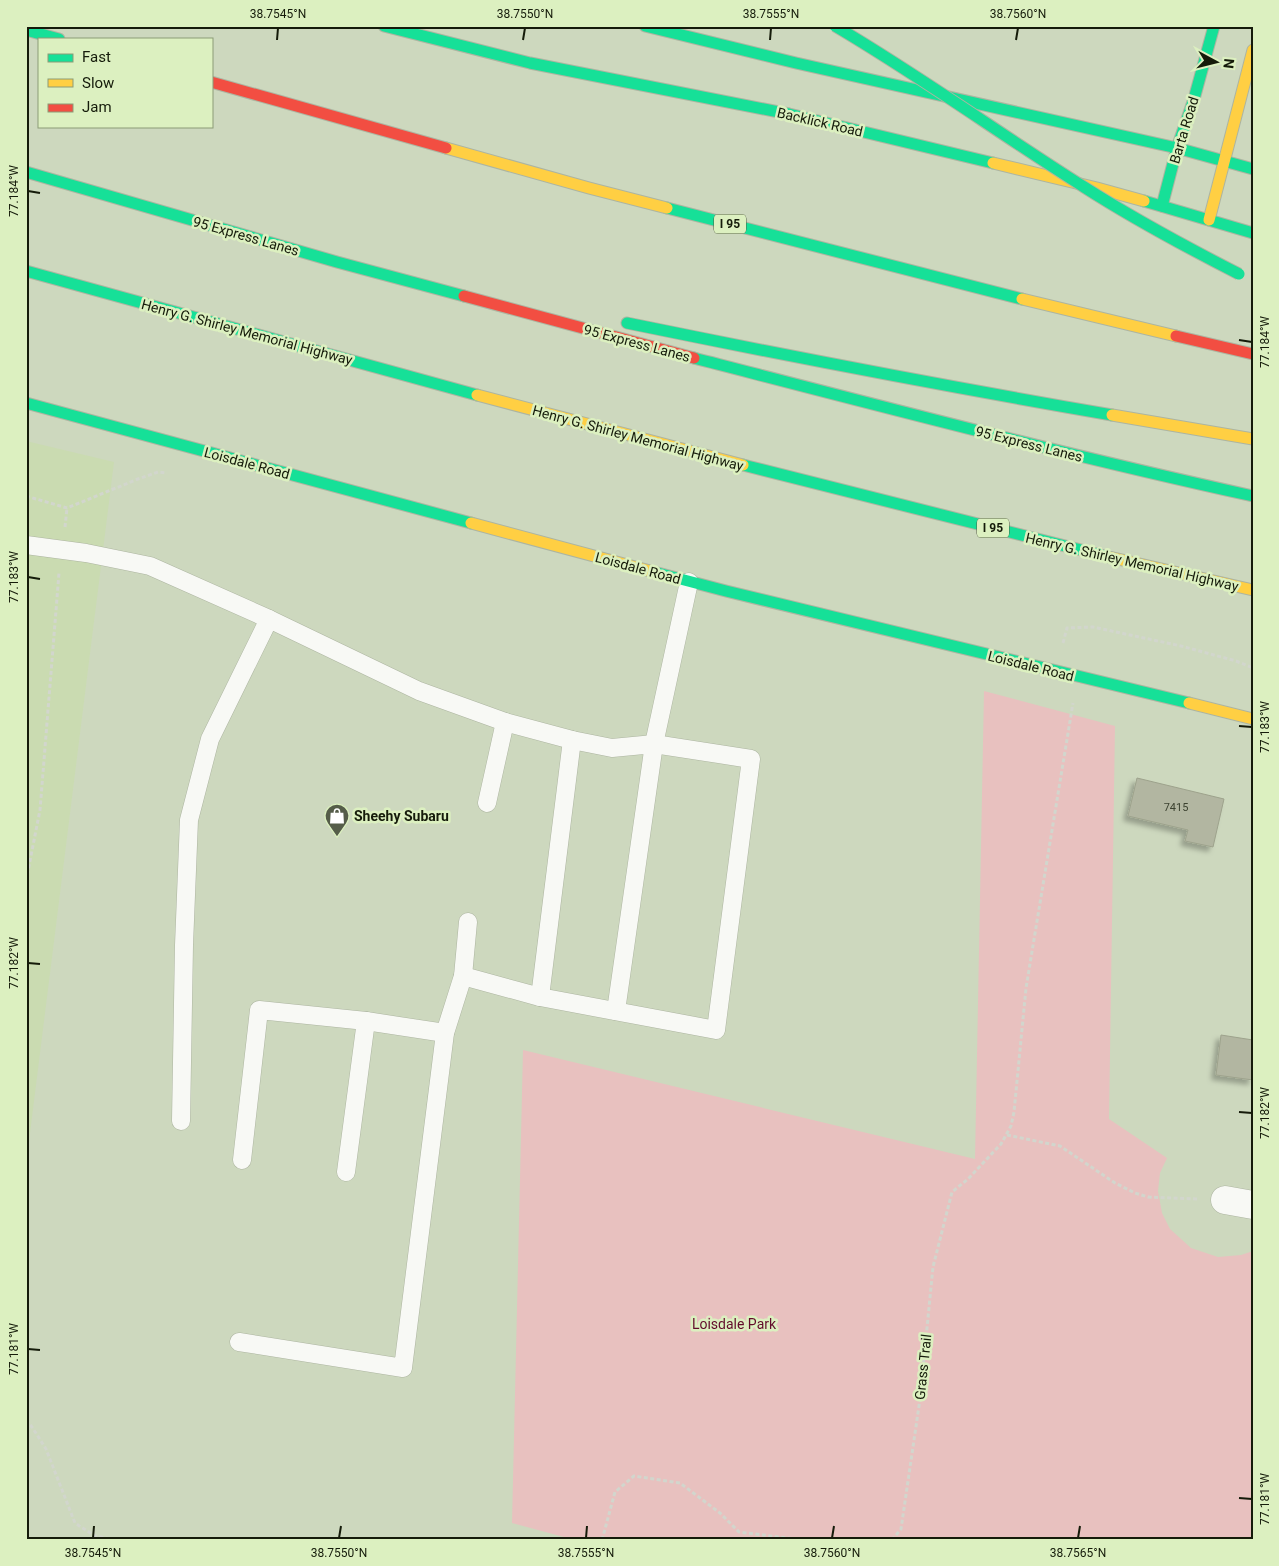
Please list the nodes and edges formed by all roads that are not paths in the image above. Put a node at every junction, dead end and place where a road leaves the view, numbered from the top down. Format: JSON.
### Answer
{"nodes":[{"id":1,"x":384,"y":26,"type":"edge"},
{"id":2,"x":645,"y":26,"type":"edge"},
{"id":3,"x":835,"y":26,"type":"edge"},
{"id":4,"x":1214,"y":26,"type":"edge"},
{"id":5,"x":26,"y":30,"type":"edge"},
{"id":6,"x":55,"y":38,"type":"edge"},
{"id":7,"x":1253,"y":50,"type":"edge"},
{"id":8,"x":212,"y":82,"type":"edge"},
{"id":9,"x":1177,"y":148,"type":"junction"},
{"id":10,"x":1224,"y":161,"type":"junction"},
{"id":11,"x":1253,"y":169,"type":"edge"},
{"id":12,"x":26,"y":172,"type":"edge"},
{"id":13,"x":1162,"y":206,"type":"junction"},
{"id":14,"x":1209,"y":220,"type":"junction"},
{"id":15,"x":1253,"y":232,"type":"edge"},
{"id":16,"x":337,"y":262,"type":"junction"},
{"id":17,"x":26,"y":271,"type":"edge"},
{"id":18,"x":1253,"y":279,"type":"edge"},
{"id":19,"x":538,"y":304,"type":"dead end"},
{"id":20,"x":614,"y":320,"type":"dead end"},
{"id":21,"x":1253,"y":354,"type":"edge"},
{"id":22,"x":26,"y":403,"type":"edge"},
{"id":23,"x":1253,"y":438,"type":"edge"},
{"id":24,"x":1253,"y":496,"type":"edge"},
{"id":25,"x":26,"y":545,"type":"edge"},
{"id":26,"x":689,"y":582,"type":"junction"},
{"id":27,"x":1253,"y":590,"type":"edge"},
{"id":28,"x":269,"y":620,"type":"junction"},
{"id":29,"x":1253,"y":719,"type":"edge"},
{"id":30,"x":505,"y":722,"type":"junction"},
{"id":31,"x":572,"y":740,"type":"junction"},
{"id":32,"x":654,"y":744,"type":"junction"},
{"id":33,"x":487,"y":803,"type":"dead end"},
{"id":34,"x":468,"y":922,"type":"dead end"},
{"id":35,"x":463,"y":976,"type":"junction"},
{"id":36,"x":540,"y":996,"type":"junction"},
{"id":37,"x":616,"y":1011,"type":"junction"},
{"id":38,"x":366,"y":1022,"type":"junction"},
{"id":39,"x":445,"y":1033,"type":"junction"},
{"id":40,"x":181,"y":1121,"type":"dead end"},
{"id":41,"x":242,"y":1160,"type":"dead end"},
{"id":42,"x":346,"y":1172,"type":"dead end"},
{"id":43,"x":1225,"y":1200,"type":"road end"},
{"id":44,"x":1253,"y":1205,"type":"edge"},
{"id":45,"x":239,"y":1342,"type":"dead end"}],
"edges":[{"from":1,"to":13,"type":"main road","name":"Backlick Road"},
{"from":2,"to":9,"type":"main road"},
{"from":3,"to":18,"type":"main road","bridge":true},
{"from":4,"to":9,"type":"main road","name":"Barta Road"},
{"from":5,"to":6,"type":"main road"},
{"from":7,"to":10,"type":"main road"},
{"from":8,"to":21,"type":"main road","number":"I 95"},
{"from":9,"to":10,"type":"main road"},
{"from":9,"to":13,"type":"main road","name":"Barta Road"},
{"from":10,"to":11,"type":"main road"},
{"from":10,"to":14,"type":"main road"},
{"from":12,"to":16,"type":"main road","name":"95 Express Lanes"},
{"from":13,"to":14,"type":"main road","name":"Backlick Road"},
{"from":14,"to":15,"type":"main road","name":"Backlick Road"},
{"from":16,"to":19,"type":"main road"},
{"from":16,"to":24,"type":"main road","name":"95 Express Lanes"},
{"from":17,"to":27,"type":"main road","name":"Henry G. Shirley Memorial Highway","number":"I 95"},
{"from":20,"to":23,"type":"main road"},
{"from":22,"to":26,"type":"main road","name":"Loisdale Road"},
{"from":25,"to":28,"type":"lane"},
{"from":26,"to":29,"type":"main road","name":"Loisdale Road"},
{"from":26,"to":32,"type":"lane"},
{"from":28,"to":30,"type":"lane"},
{"from":28,"to":40,"type":"lane"},
{"from":30,"to":31,"type":"lane"},
{"from":30,"to":33,"type":"lane"},
{"from":31,"to":32,"type":"lane"},
{"from":31,"to":36,"type":"lane"},
{"from":32,"to":37,"type":"lane"},
{"from":32,"to":37,"type":"lane"},
{"from":34,"to":35,"type":"lane"},
{"from":35,"to":36,"type":"lane"},
{"from":35,"to":39,"type":"lane"},
{"from":36,"to":37,"type":"lane"},
{"from":38,"to":39,"type":"lane"},
{"from":38,"to":41,"type":"lane"},
{"from":38,"to":42,"type":"lane"},
{"from":39,"to":45,"type":"lane"},
{"from":43,"to":44,"type":"street"}]}
